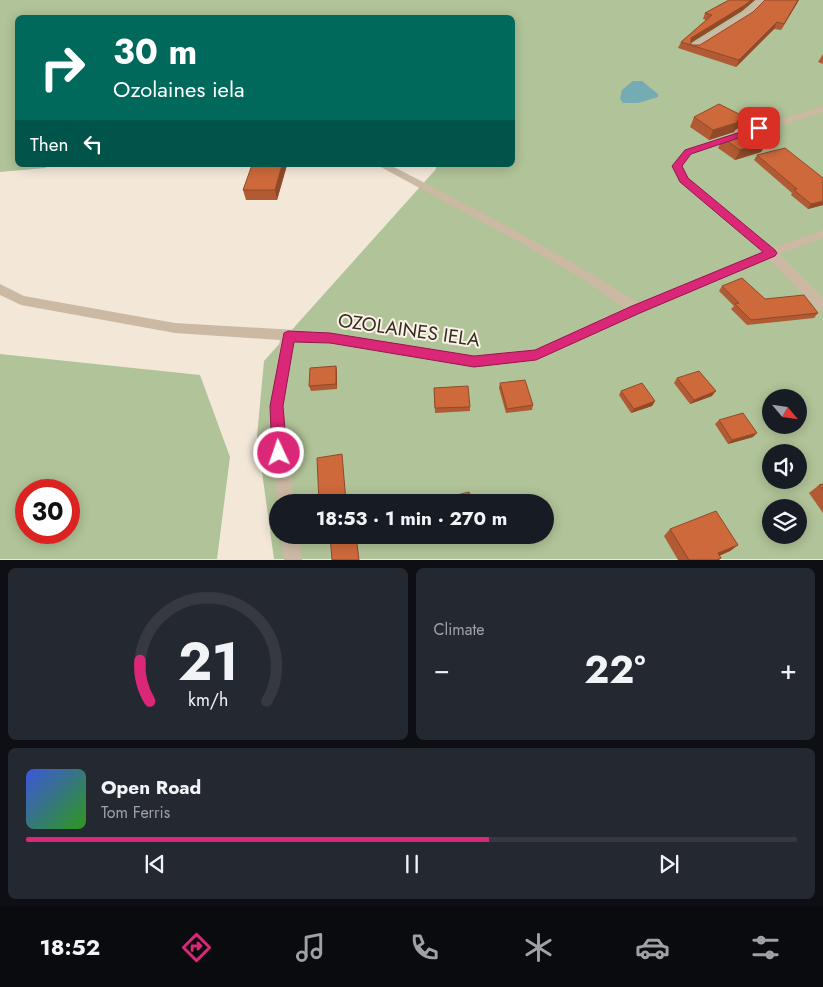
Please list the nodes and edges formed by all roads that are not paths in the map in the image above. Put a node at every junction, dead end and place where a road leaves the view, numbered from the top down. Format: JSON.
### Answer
{"nodes":[{"id":1,"x":762,"y":0,"type":"edge"},
{"id":2,"x":693,"y":48,"type":"edge"},
{"id":3,"x":823,"y":109,"type":"edge"},
{"id":4,"x":386,"y":167,"type":"edge"},
{"id":5,"x":823,"y":234,"type":"edge"},
{"id":6,"x":771,"y":253,"type":"junction"},
{"id":7,"x":0,"y":289,"type":"edge"},
{"id":8,"x":823,"y":306,"type":"edge"},
{"id":9,"x":636,"y":309,"type":"junction"},
{"id":10,"x":288,"y":336,"type":"junction"},
{"id":11,"x":285,"y":494,"type":"edge"},
{"id":12,"x":291,"y":544,"type":"edge"},
{"id":13,"x":293,"y":560,"type":"edge"}],
"edges":[{"from":1,"to":2,"type":"street"},
{"from":3,"to":6,"type":"street"},
{"from":4,"to":9,"type":"street"},
{"from":5,"to":6,"type":"street","name":"OZOLAINES IELA"},
{"from":6,"to":8,"type":"street"},
{"from":6,"to":9,"type":"street","name":"OZOLAINES IELA"},
{"from":7,"to":10,"type":"street","name":"OZOLAINES IELA"},
{"from":9,"to":10,"type":"street","name":"OZOLAINES IELA"},
{"from":10,"to":11,"type":"street"},
{"from":12,"to":13,"type":"street"}]}
